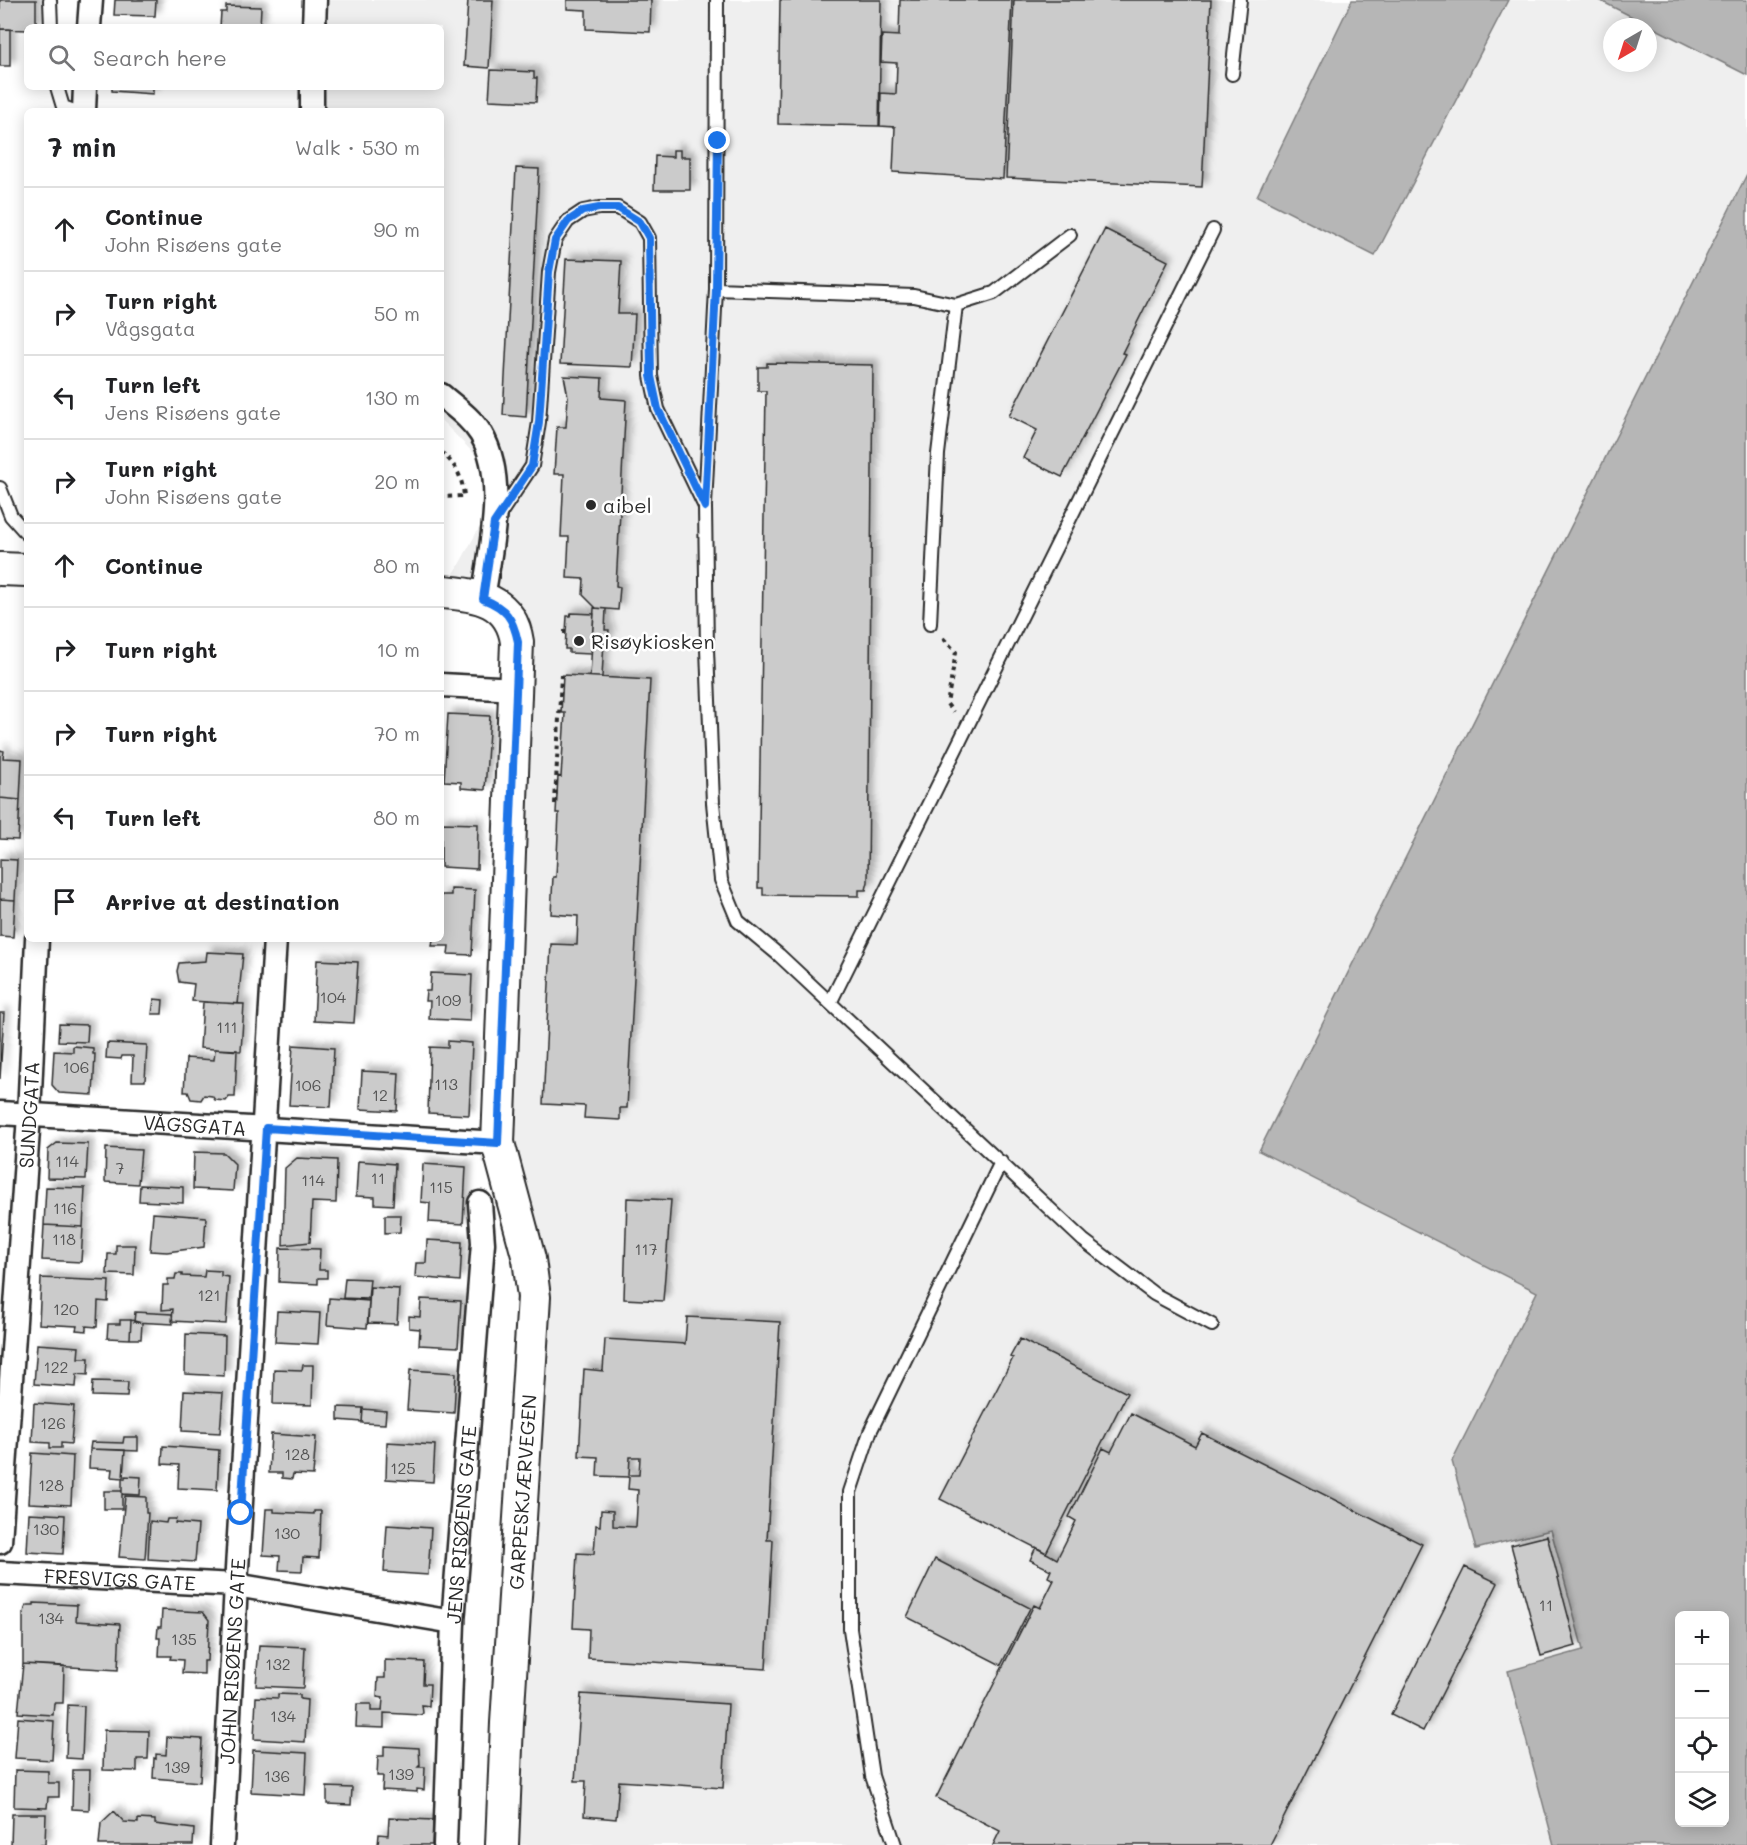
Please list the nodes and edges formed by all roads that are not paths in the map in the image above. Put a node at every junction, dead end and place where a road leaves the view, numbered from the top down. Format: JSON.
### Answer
{"nodes":[{"id":1,"x":50,"y":0,"type":"edge"},
{"id":2,"x":91,"y":0,"type":"edge"},
{"id":3,"x":315,"y":0,"type":"edge"},
{"id":4,"x":717,"y":0,"type":"edge"},
{"id":5,"x":1240,"y":0,"type":"edge"},
{"id":6,"x":51,"y":24,"type":"edge"},
{"id":7,"x":89,"y":24,"type":"edge"},
{"id":8,"x":314,"y":24,"type":"edge"},
{"id":9,"x":1232,"y":74,"type":"dead end"},
{"id":10,"x":58,"y":90,"type":"edge"},
{"id":11,"x":85,"y":90,"type":"edge"},
{"id":12,"x":312,"y":90,"type":"edge"},
{"id":13,"x":67,"y":108,"type":"edge"},
{"id":14,"x":84,"y":108,"type":"edge"},
{"id":15,"x":312,"y":108,"type":"edge"},
{"id":16,"x":1213,"y":230,"type":"dead end"},
{"id":17,"x":1070,"y":235,"type":"dead end"},
{"id":18,"x":716,"y":289,"type":"junction"},
{"id":19,"x":956,"y":305,"type":"junction"},
{"id":20,"x":444,"y":398,"type":"edge"},
{"id":21,"x":0,"y":488,"type":"edge"},
{"id":22,"x":705,"y":507,"type":"junction"},
{"id":23,"x":494,"y":523,"type":"junction"},
{"id":24,"x":24,"y":531,"type":"edge"},
{"id":25,"x":0,"y":569,"type":"edge"},
{"id":26,"x":24,"y":570,"type":"edge"},
{"id":27,"x":445,"y":592,"type":"edge"},
{"id":28,"x":483,"y":599,"type":"junction"},
{"id":29,"x":930,"y":624,"type":"road end"},
{"id":30,"x":444,"y":685,"type":"edge"},
{"id":31,"x":517,"y":689,"type":"junction"},
{"id":32,"x":37,"y":942,"type":"edge"},
{"id":33,"x":276,"y":942,"type":"edge"},
{"id":34,"x":830,"y":1003,"type":"junction"},
{"id":35,"x":0,"y":1113,"type":"edge"},
{"id":36,"x":29,"y":1114,"type":"junction"},
{"id":37,"x":266,"y":1128,"type":"junction"},
{"id":38,"x":498,"y":1143,"type":"junction"},
{"id":39,"x":1001,"y":1162,"type":"junction"},
{"id":40,"x":480,"y":1203,"type":"dead end"},
{"id":41,"x":1212,"y":1325,"type":"dead end"},
{"id":42,"x":0,"y":1542,"type":"edge"},
{"id":43,"x":0,"y":1573,"type":"edge"},
{"id":44,"x":236,"y":1585,"type":"junction"},
{"id":45,"x":453,"y":1622,"type":"junction"},
{"id":46,"x":222,"y":1845,"type":"edge"},
{"id":47,"x":445,"y":1845,"type":"edge"},
{"id":48,"x":502,"y":1845,"type":"edge"},
{"id":49,"x":895,"y":1845,"type":"edge"}],
"edges":[{"from":1,"to":6,"type":"lane"},
{"from":2,"to":7,"type":"street"},
{"from":3,"to":8,"type":"street"},
{"from":4,"to":18,"type":"lane"},
{"from":5,"to":9,"type":"lane"},
{"from":10,"to":13,"type":"lane"},
{"from":11,"to":14,"type":"street"},
{"from":12,"to":15,"type":"street"},
{"from":16,"to":34,"type":"lane"},
{"from":17,"to":19,"type":"lane"},
{"from":18,"to":19,"type":"lane"},
{"from":18,"to":22,"type":"lane"},
{"from":19,"to":29,"type":"lane"},
{"from":20,"to":23,"type":"street"},
{"from":21,"to":24,"type":"lane"},
{"from":22,"to":23,"type":"lane"},
{"from":22,"to":34,"type":"lane"},
{"from":23,"to":28,"type":"street"},
{"from":25,"to":26,"type":"main road"},
{"from":27,"to":28,"type":"main road"},
{"from":28,"to":31,"type":"main road"},
{"from":30,"to":31,"type":"street"},
{"from":31,"to":38,"type":"main road"},
{"from":32,"to":36,"type":"street","name":"SUNDGATA"},
{"from":33,"to":37,"type":"street","name":"JOHN RISØENS GATE"},
{"from":34,"to":39,"type":"lane"},
{"from":35,"to":36,"type":"street","name":"VÅGSGATA"},
{"from":36,"to":37,"type":"street","name":"VÅGSGATA"},
{"from":36,"to":42,"type":"street","name":"SUNDGATA"},
{"from":37,"to":38,"type":"street","name":"VÅGSGATA"},
{"from":37,"to":44,"type":"street","name":"JOHN RISØENS GATE"},
{"from":38,"to":48,"type":"main road","name":"GARPESKJÆRVEGEN"},
{"from":39,"to":41,"type":"lane"},
{"from":39,"to":49,"type":"lane"},
{"from":40,"to":45,"type":"street","name":"JENS RISØENS GATE"},
{"from":43,"to":44,"type":"street","name":"FRESVIGS GATE"},
{"from":44,"to":45,"type":"street","name":"FRESVIGS GATE"},
{"from":44,"to":46,"type":"street","name":"JOHN RISØENS GATE"},
{"from":45,"to":47,"type":"street","name":"JENS RISØENS GATE"}]}
